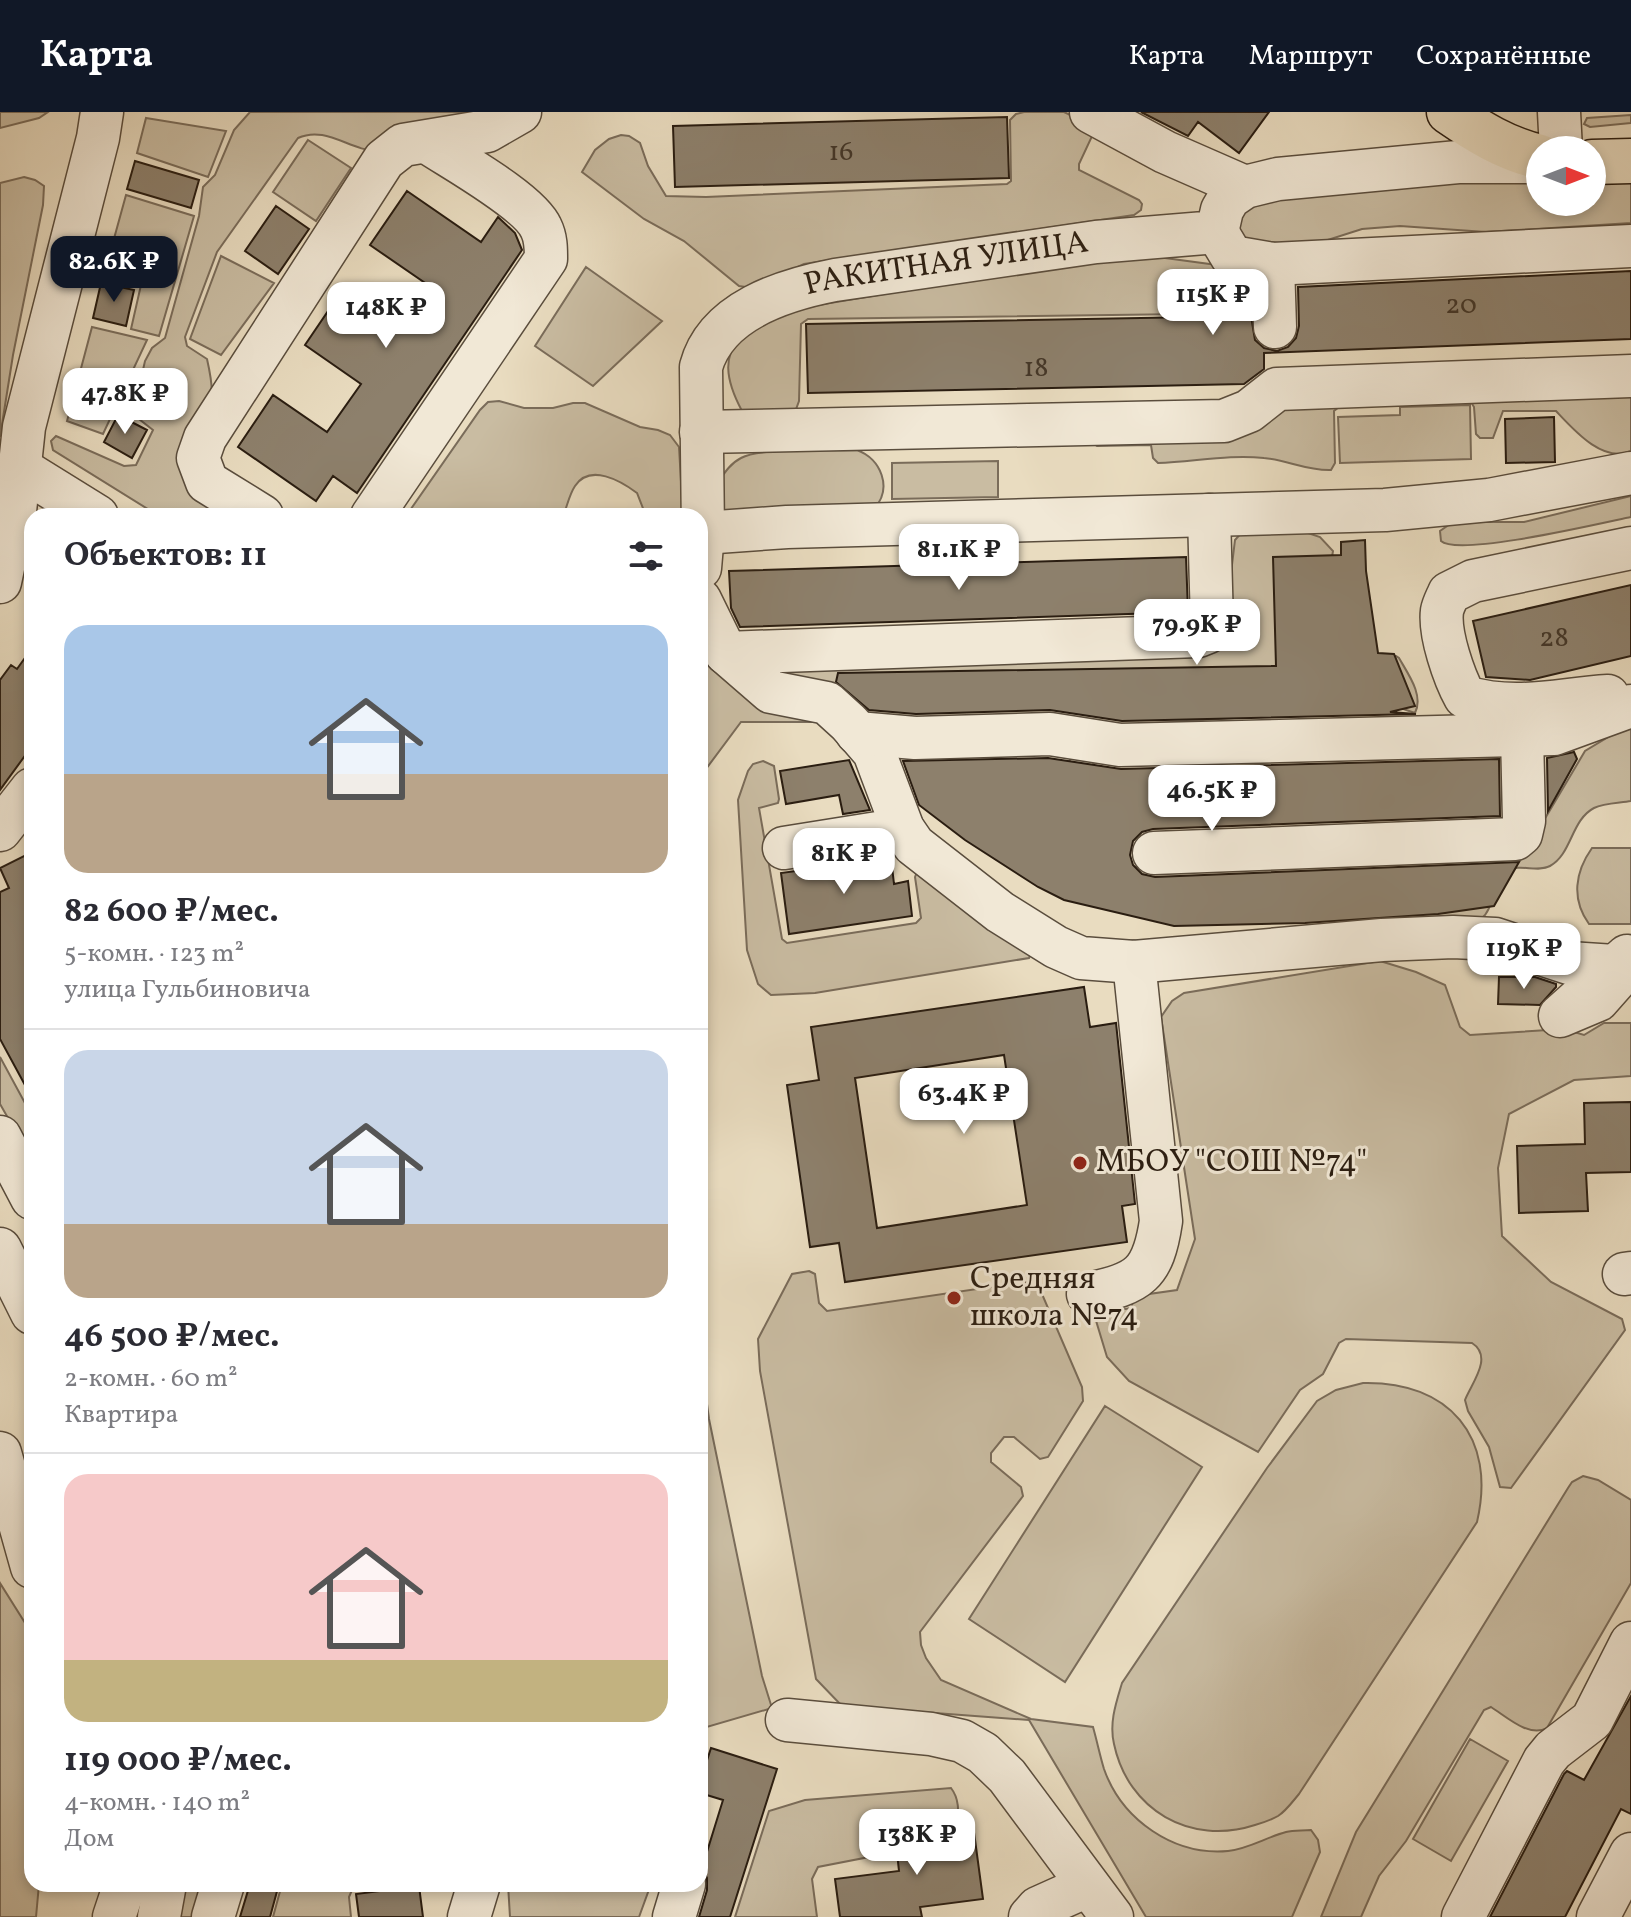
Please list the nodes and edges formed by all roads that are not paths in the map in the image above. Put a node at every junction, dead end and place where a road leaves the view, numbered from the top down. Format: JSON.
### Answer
{"nodes":[{"id":1,"x":102,"y":112,"type":"edge"},
{"id":2,"x":520,"y":112,"type":"edge"},
{"id":3,"x":1091,"y":112,"type":"edge"},
{"id":4,"x":1449,"y":112,"type":"edge"},
{"id":5,"x":1559,"y":112,"type":"edge"},
{"id":6,"x":1560,"y":136,"type":"edge"},
{"id":7,"x":427,"y":142,"type":"junction"},
{"id":8,"x":1526,"y":154,"type":"edge"},
{"id":9,"x":1526,"y":160,"type":"edge"},
{"id":10,"x":1631,"y":161,"type":"edge"},
{"id":11,"x":1606,"y":162,"type":"edge"},
{"id":12,"x":1245,"y":187,"type":"junction"},
{"id":13,"x":1217,"y":232,"type":"junction"},
{"id":14,"x":1631,"y":246,"type":"edge"},
{"id":15,"x":1273,"y":264,"type":"junction"},
{"id":16,"x":1276,"y":356,"type":"junction"},
{"id":17,"x":1631,"y":376,"type":"edge"},
{"id":18,"x":701,"y":432,"type":"junction"},
{"id":19,"x":18,"y":467,"type":"junction"},
{"id":20,"x":1631,"y":473,"type":"edge"},
{"id":21,"x":84,"y":508,"type":"edge"},
{"id":22,"x":249,"y":508,"type":"edge"},
{"id":23,"x":377,"y":508,"type":"edge"},
{"id":24,"x":702,"y":508,"type":"edge"},
{"id":25,"x":1209,"y":515,"type":"junction"},
{"id":26,"x":1631,"y":548,"type":"edge"},
{"id":27,"x":708,"y":549,"type":"edge"},
{"id":28,"x":0,"y":582,"type":"edge"},
{"id":29,"x":708,"y":616,"type":"edge"},
{"id":30,"x":726,"y":653,"type":"junction"},
{"id":31,"x":1629,"y":695,"type":"edge"},
{"id":32,"x":857,"y":733,"type":"junction"},
{"id":33,"x":1522,"y":734,"type":"junction"},
{"id":34,"x":24,"y":799,"type":"edge"},
{"id":35,"x":903,"y":829,"type":"junction"},
{"id":36,"x":0,"y":830,"type":"edge"},
{"id":37,"x":784,"y":848,"type":"dead end"},
{"id":38,"x":1154,"y":853,"type":"dead end"},
{"id":39,"x":1134,"y":962,"type":"junction"},
{"id":40,"x":1630,"y":962,"type":"edge"},
{"id":41,"x":0,"y":1137,"type":"edge"},
{"id":42,"x":24,"y":1183,"type":"edge"},
{"id":43,"x":0,"y":1249,"type":"edge"},
{"id":44,"x":1088,"y":1294,"type":"dead end"},
{"id":45,"x":24,"y":1297,"type":"edge"},
{"id":46,"x":0,"y":1453,"type":"edge"},
{"id":47,"x":24,"y":1538,"type":"edge"},
{"id":48,"x":1631,"y":1643,"type":"edge"},
{"id":49,"x":787,"y":1720,"type":"dead end"},
{"id":50,"x":1631,"y":1854,"type":"edge"},
{"id":51,"x":122,"y":1892,"type":"edge"},
{"id":52,"x":164,"y":1892,"type":"edge"},
{"id":53,"x":221,"y":1892,"type":"edge"},
{"id":54,"x":477,"y":1892,"type":"edge"},
{"id":55,"x":682,"y":1892,"type":"edge"},
{"id":56,"x":1100,"y":1901,"type":"edge"},
{"id":57,"x":114,"y":1917,"type":"edge"},
{"id":58,"x":159,"y":1917,"type":"edge"},
{"id":59,"x":213,"y":1917,"type":"edge"},
{"id":60,"x":469,"y":1917,"type":"edge"},
{"id":61,"x":674,"y":1917,"type":"edge"},
{"id":62,"x":1030,"y":1917,"type":"edge"},
{"id":63,"x":1463,"y":1917,"type":"edge"},
{"id":64,"x":1598,"y":1917,"type":"edge"}],
"edges":[{"from":1,"to":19,"type":"street"},
{"from":2,"to":7,"type":"street"},
{"from":3,"to":12,"type":"street"},
{"from":4,"to":8,"type":"main road"},
{"from":5,"to":6,"type":"street"},
{"from":7,"to":22,"type":"street"},
{"from":7,"to":23,"type":"street"},
{"from":9,"to":12,"type":"street"},
{"from":10,"to":11,"type":"main road"},
{"from":12,"to":13,"type":"street"},
{"from":13,"to":15,"type":"street"},
{"from":13,"to":18,"type":"street","name":"РАКИТНАЯ УЛИЦА"},
{"from":14,"to":15,"type":"street"},
{"from":15,"to":16,"type":"street"},
{"from":16,"to":17,"type":"street"},
{"from":16,"to":18,"type":"street"},
{"from":18,"to":24,"type":"street","name":"РАКИТНАЯ УЛИЦА"},
{"from":19,"to":21,"type":"street"},
{"from":19,"to":28,"type":"street"},
{"from":20,"to":25,"type":"street"},
{"from":25,"to":27,"type":"street"},
{"from":25,"to":30,"type":"street"},
{"from":26,"to":31,"type":"street"},
{"from":29,"to":30,"type":"street"},
{"from":30,"to":32,"type":"street"},
{"from":31,"to":33,"type":"street"},
{"from":32,"to":33,"type":"street"},
{"from":32,"to":35,"type":"street"},
{"from":33,"to":38,"type":"street"},
{"from":34,"to":36,"type":"street"},
{"from":35,"to":37,"type":"street"},
{"from":35,"to":39,"type":"street"},
{"from":39,"to":40,"type":"street"},
{"from":39,"to":44,"type":"street"},
{"from":41,"to":42,"type":"street"},
{"from":43,"to":45,"type":"street"},
{"from":46,"to":47,"type":"street"},
{"from":48,"to":63,"type":"street"},
{"from":49,"to":56,"type":"street"},
{"from":50,"to":64,"type":"street"},
{"from":51,"to":57,"type":"street"},
{"from":52,"to":58,"type":"street"},
{"from":53,"to":59,"type":"street"},
{"from":54,"to":60,"type":"street"},
{"from":55,"to":61,"type":"street"},
{"from":56,"to":62,"type":"street"}]}
